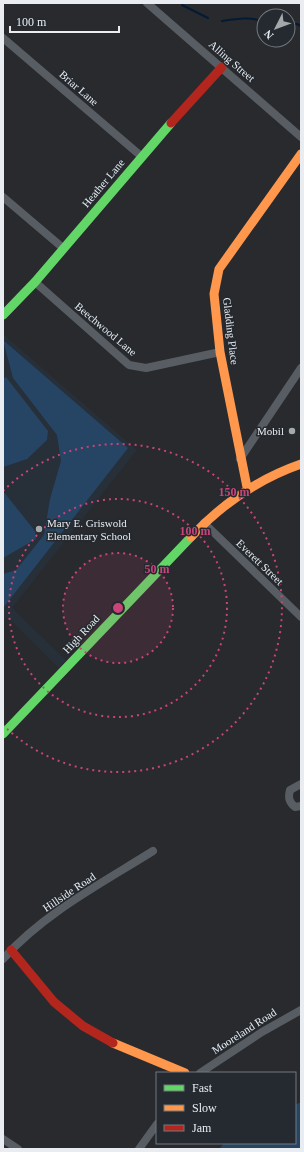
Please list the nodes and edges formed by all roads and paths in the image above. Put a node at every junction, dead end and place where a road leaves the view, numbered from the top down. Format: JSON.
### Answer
{"nodes":[{"id":1,"x":147,"y":3,"type":"edge"},
{"id":2,"x":3,"y":38,"type":"edge"},
{"id":3,"x":222,"y":67,"type":"junction"},
{"id":4,"x":301,"y":137,"type":"edge"},
{"id":5,"x":301,"y":154,"type":"edge"},
{"id":6,"x":141,"y":156,"type":"junction"},
{"id":7,"x":3,"y":197,"type":"edge"},
{"id":8,"x":63,"y":248,"type":"junction"},
{"id":9,"x":35,"y":282,"type":"junction"},
{"id":10,"x":3,"y":315,"type":"edge"},
{"id":11,"x":220,"y":352,"type":"junction"},
{"id":12,"x":301,"y":368,"type":"edge"},
{"id":13,"x":240,"y":459,"type":"junction"},
{"id":14,"x":301,"y":464,"type":"edge"},
{"id":15,"x":247,"y":487,"type":"junction"},
{"id":16,"x":204,"y":523,"type":"junction"},
{"id":17,"x":301,"y":617,"type":"edge"},
{"id":18,"x":3,"y":733,"type":"edge"},
{"id":19,"x":301,"y":784,"type":"edge"},
{"id":20,"x":301,"y":806,"type":"edge"},
{"id":21,"x":153,"y":851,"type":"dead end"},
{"id":22,"x":11,"y":950,"type":"junction"},
{"id":23,"x":3,"y":959,"type":"edge"},
{"id":24,"x":301,"y":1010,"type":"edge"},
{"id":25,"x":182,"y":1072,"type":"edge"},
{"id":26,"x":202,"y":1072,"type":"edge"},
{"id":27,"x":156,"y":1125,"type":"edge"},
{"id":28,"x":3,"y":1139,"type":"edge"},
{"id":29,"x":18,"y":1149,"type":"edge"},
{"id":30,"x":139,"y":1149,"type":"edge"}],
"edges":[{"from":1,"to":3,"type":"street","name":"Alling Street"},
{"from":2,"to":6,"type":"street","name":"Briar Lane"},
{"from":3,"to":4,"type":"street","name":"Alling Street"},
{"from":3,"to":6,"type":"street","name":"Heather Lane"},
{"from":5,"to":11,"type":"street","name":"Gladding Place"},
{"from":6,"to":8,"type":"street","name":"Heather Lane"},
{"from":7,"to":8,"type":"street"},
{"from":8,"to":9,"type":"street","name":"Heather Lane"},
{"from":9,"to":10,"type":"street","name":"Heather Lane"},
{"from":9,"to":11,"type":"street","name":"Beechwood Lane"},
{"from":11,"to":13,"type":"street","name":"Gladding Place"},
{"from":12,"to":13,"type":"street"},
{"from":13,"to":15,"type":"street","name":"Gladding Place"},
{"from":14,"to":15,"type":"street","name":"High Road"},
{"from":15,"to":16,"type":"street","name":"High Road"},
{"from":16,"to":17,"type":"street","name":"Everett Street"},
{"from":16,"to":18,"type":"street","name":"High Road"},
{"from":19,"to":20,"type":"street"},
{"from":21,"to":22,"type":"street","name":"Hillside Road"},
{"from":22,"to":23,"type":"street","name":"Hillside Road"},
{"from":22,"to":25,"type":"street"},
{"from":24,"to":26,"type":"street","name":"Mooreland Road"},
{"from":27,"to":30,"type":"street"},
{"from":28,"to":29,"type":"street"}]}
